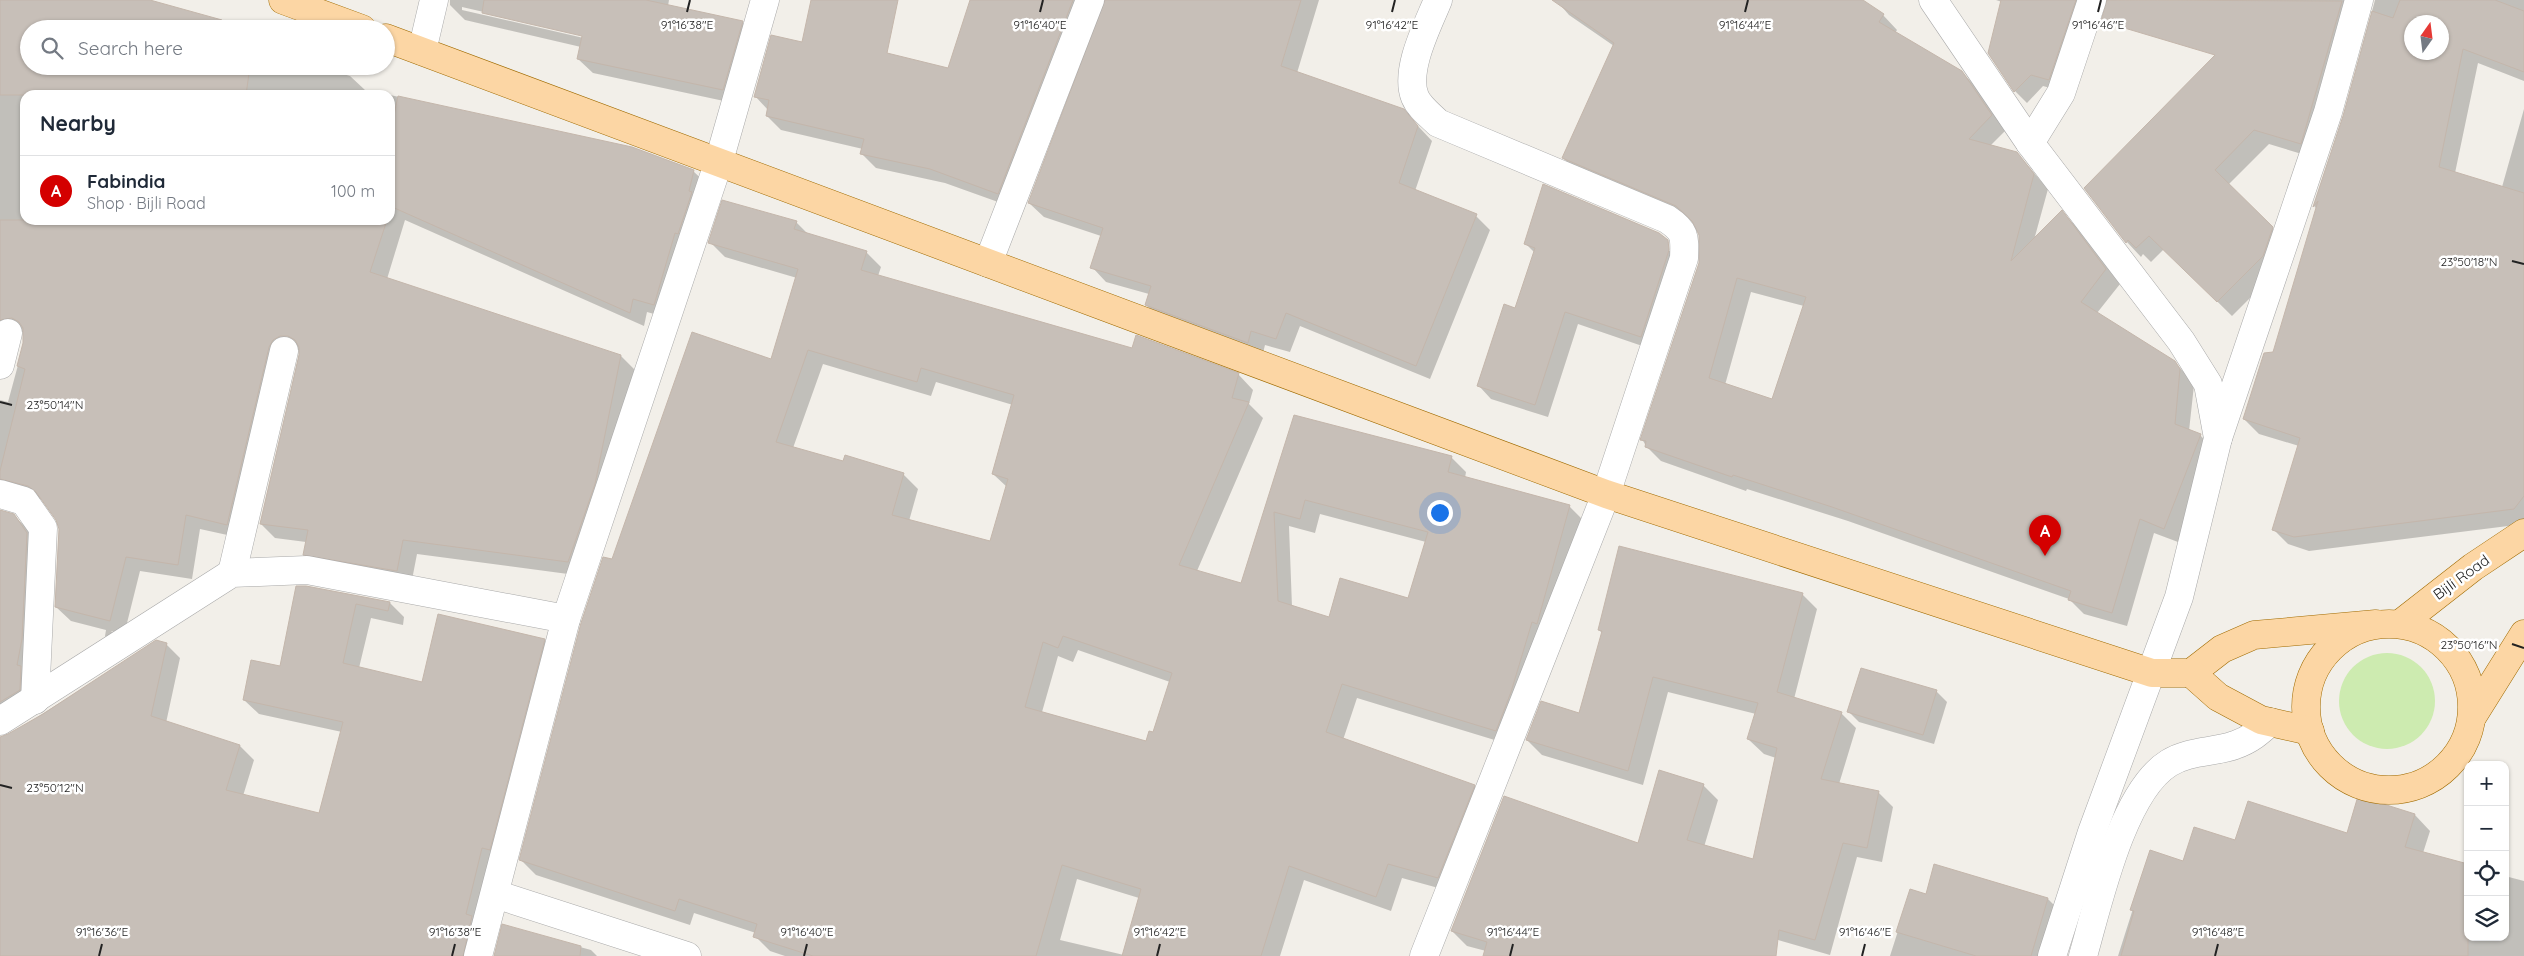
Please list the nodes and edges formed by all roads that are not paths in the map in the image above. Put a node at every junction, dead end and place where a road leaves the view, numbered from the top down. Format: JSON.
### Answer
{"nodes":[{"id":1,"x":283,"y":0,"type":"edge"},
{"id":2,"x":434,"y":0,"type":"edge"},
{"id":3,"x":765,"y":0,"type":"edge"},
{"id":4,"x":1090,"y":0,"type":"edge"},
{"id":5,"x":1438,"y":0,"type":"edge"},
{"id":6,"x":1933,"y":0,"type":"edge"},
{"id":7,"x":2092,"y":0,"type":"edge"},
{"id":8,"x":2359,"y":0,"type":"edge"},
{"id":9,"x":337,"y":20,"type":"edge"},
{"id":10,"x":395,"y":41,"type":"edge"},
{"id":11,"x":422,"y":51,"type":"junction"},
{"id":12,"x":2030,"y":143,"type":"junction"},
{"id":13,"x":719,"y":161,"type":"junction"},
{"id":14,"x":988,"y":263,"type":"junction"},
{"id":15,"x":8,"y":333,"type":"dead end"},
{"id":16,"x":284,"y":351,"type":"dead end"},
{"id":17,"x":0,"y":366,"type":"edge"},
{"id":18,"x":2218,"y":438,"type":"junction"},
{"id":19,"x":0,"y":494,"type":"edge"},
{"id":20,"x":1606,"y":494,"type":"junction"},
{"id":21,"x":2524,"y":533,"type":"edge"},
{"id":22,"x":232,"y":573,"type":"junction"},
{"id":23,"x":566,"y":619,"type":"junction"},
{"id":24,"x":2388,"y":624,"type":"junction"},
{"id":25,"x":2524,"y":634,"type":"edge"},
{"id":26,"x":2152,"y":673,"type":"junction"},
{"id":27,"x":2191,"y":673,"type":"junction"},
{"id":28,"x":36,"y":700,"type":"junction"},
{"id":29,"x":2472,"y":717,"type":"junction"},
{"id":30,"x":0,"y":722,"type":"edge"},
{"id":31,"x":2270,"y":722,"type":"junction"},
{"id":32,"x":2310,"y":730,"type":"junction"},
{"id":33,"x":496,"y":894,"type":"junction"},
{"id":34,"x":478,"y":956,"type":"edge"},
{"id":35,"x":687,"y":956,"type":"edge"},
{"id":36,"x":1424,"y":956,"type":"edge"},
{"id":37,"x":2052,"y":956,"type":"edge"},
{"id":38,"x":2083,"y":956,"type":"edge"}],
"edges":[{"from":1,"to":9,"type":"main road"},
{"from":2,"to":11,"type":"street"},
{"from":3,"to":13,"type":"street"},
{"from":4,"to":14,"type":"street"},
{"from":5,"to":20,"type":"street"},
{"from":6,"to":12,"type":"street"},
{"from":7,"to":12,"type":"street"},
{"from":8,"to":18,"type":"street"},
{"from":10,"to":11,"type":"main road"},
{"from":11,"to":13,"type":"main road"},
{"from":12,"to":18,"type":"street"},
{"from":13,"to":14,"type":"main road"},
{"from":13,"to":23,"type":"street"},
{"from":14,"to":20,"type":"main road"},
{"from":15,"to":17,"type":"street"},
{"from":16,"to":22,"type":"street"},
{"from":18,"to":26,"type":"street"},
{"from":19,"to":28,"type":"street"},
{"from":20,"to":26,"type":"main road"},
{"from":20,"to":36,"type":"street"},
{"from":21,"to":24,"type":"main road","name":"Bijli Road"},
{"from":22,"to":23,"type":"street"},
{"from":22,"to":28,"type":"street"},
{"from":23,"to":33,"type":"street"},
{"from":24,"to":27,"type":"main road"},
{"from":24,"to":29,"type":"main road"},
{"from":24,"to":32,"type":"main road"},
{"from":25,"to":29,"type":"main road"},
{"from":26,"to":27,"type":"main road"},
{"from":26,"to":37,"type":"street"},
{"from":27,"to":31,"type":"main road"},
{"from":28,"to":30,"type":"street"},
{"from":29,"to":32,"type":"main road"},
{"from":31,"to":32,"type":"main road"},
{"from":31,"to":38,"type":"street"},
{"from":33,"to":34,"type":"street"},
{"from":33,"to":35,"type":"street"}]}
